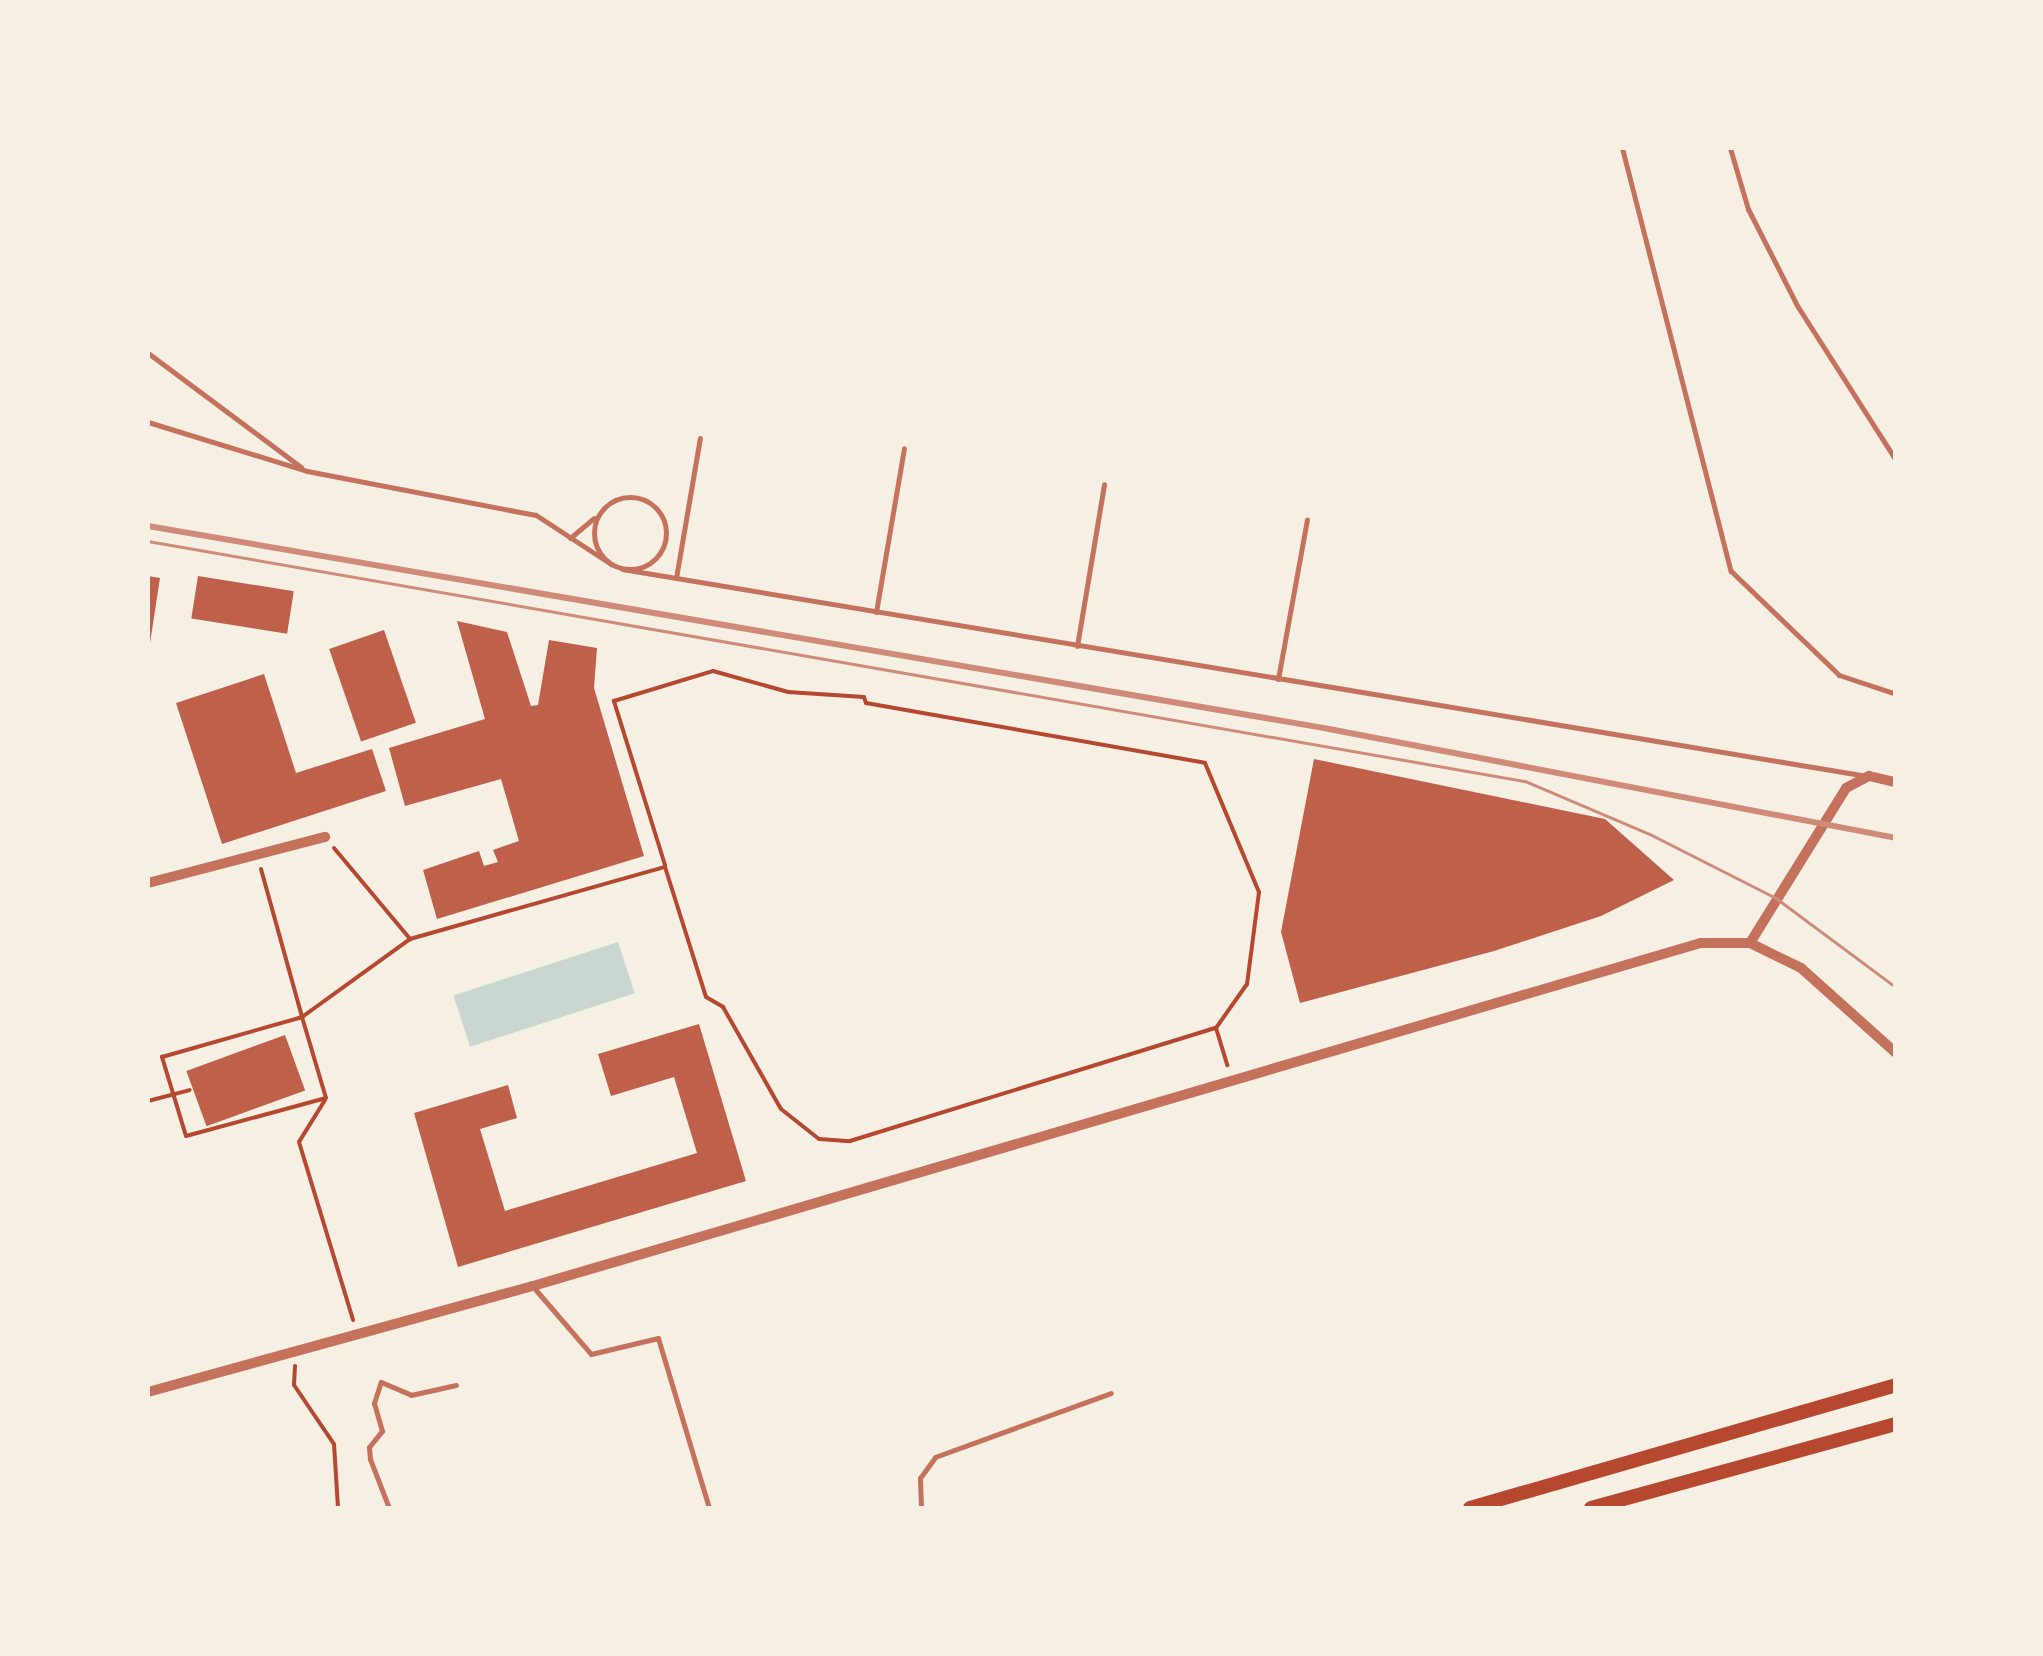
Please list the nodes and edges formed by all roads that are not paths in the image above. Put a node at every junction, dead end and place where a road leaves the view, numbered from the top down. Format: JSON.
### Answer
{"nodes":[{"id":1,"x":1622,"y":148,"type":"edge"},
{"id":2,"x":1730,"y":148,"type":"edge"},
{"id":3,"x":148,"y":353,"type":"edge"},
{"id":4,"x":148,"y":422,"type":"edge"},
{"id":5,"x":700,"y":438,"type":"dead end"},
{"id":6,"x":904,"y":448,"type":"dead end"},
{"id":7,"x":1896,"y":460,"type":"edge"},
{"id":8,"x":307,"y":471,"type":"junction"},
{"id":9,"x":1104,"y":484,"type":"dead end"},
{"id":10,"x":602,"y":510,"type":"junction"},
{"id":11,"x":1307,"y":520,"type":"dead end"},
{"id":12,"x":570,"y":538,"type":"junction"},
{"id":13,"x":611,"y":564,"type":"junction"},
{"id":14,"x":622,"y":569,"type":"junction"},
{"id":15,"x":676,"y":578,"type":"junction"},
{"id":16,"x":876,"y":612,"type":"junction"},
{"id":17,"x":1077,"y":646,"type":"junction"},
{"id":18,"x":1278,"y":679,"type":"junction"},
{"id":19,"x":1896,"y":694,"type":"edge"},
{"id":20,"x":1869,"y":776,"type":"junction"},
{"id":21,"x":1896,"y":782,"type":"edge"},
{"id":22,"x":324,"y":837,"type":"road end"},
{"id":23,"x":148,"y":884,"type":"edge"},
{"id":24,"x":1750,"y":943,"type":"junction"},
{"id":25,"x":1896,"y":1053,"type":"edge"},
{"id":26,"x":533,"y":1286,"type":"junction"},
{"id":27,"x":456,"y":1385,"type":"dead end"},
{"id":28,"x":1896,"y":1385,"type":"edge"},
{"id":29,"x":148,"y":1392,"type":"edge"},
{"id":30,"x":1111,"y":1393,"type":"dead end"},
{"id":31,"x":1896,"y":1424,"type":"edge"},
{"id":32,"x":388,"y":1508,"type":"edge"},
{"id":33,"x":709,"y":1508,"type":"edge"},
{"id":34,"x":922,"y":1508,"type":"edge"},
{"id":35,"x":1470,"y":1508,"type":"edge"},
{"id":36,"x":1591,"y":1508,"type":"edge"}],
"edges":[{"from":1,"to":19,"type":"lane"},
{"from":2,"to":7,"type":"lane"},
{"from":3,"to":8,"type":"lane"},
{"from":4,"to":8,"type":"lane"},
{"from":5,"to":15,"type":"lane"},
{"from":6,"to":16,"type":"lane"},
{"from":8,"to":12,"type":"lane"},
{"from":9,"to":17,"type":"lane"},
{"from":10,"to":12,"type":"lane"},
{"from":10,"to":13,"type":"lane"},
{"from":10,"to":14,"type":"lane"},
{"from":11,"to":18,"type":"lane"},
{"from":12,"to":13,"type":"lane"},
{"from":13,"to":14,"type":"lane"},
{"from":14,"to":15,"type":"lane"},
{"from":15,"to":16,"type":"lane"},
{"from":16,"to":17,"type":"lane"},
{"from":17,"to":18,"type":"lane"},
{"from":18,"to":20,"type":"lane"},
{"from":20,"to":21,"type":"street"},
{"from":20,"to":24,"type":"street"},
{"from":22,"to":23,"type":"street"},
{"from":24,"to":25,"type":"street"},
{"from":24,"to":26,"type":"street"},
{"from":26,"to":29,"type":"street"},
{"from":26,"to":33,"type":"lane"},
{"from":27,"to":32,"type":"lane"},
{"from":28,"to":35,"type":"main road"},
{"from":30,"to":34,"type":"lane"},
{"from":31,"to":36,"type":"main road"}]}
